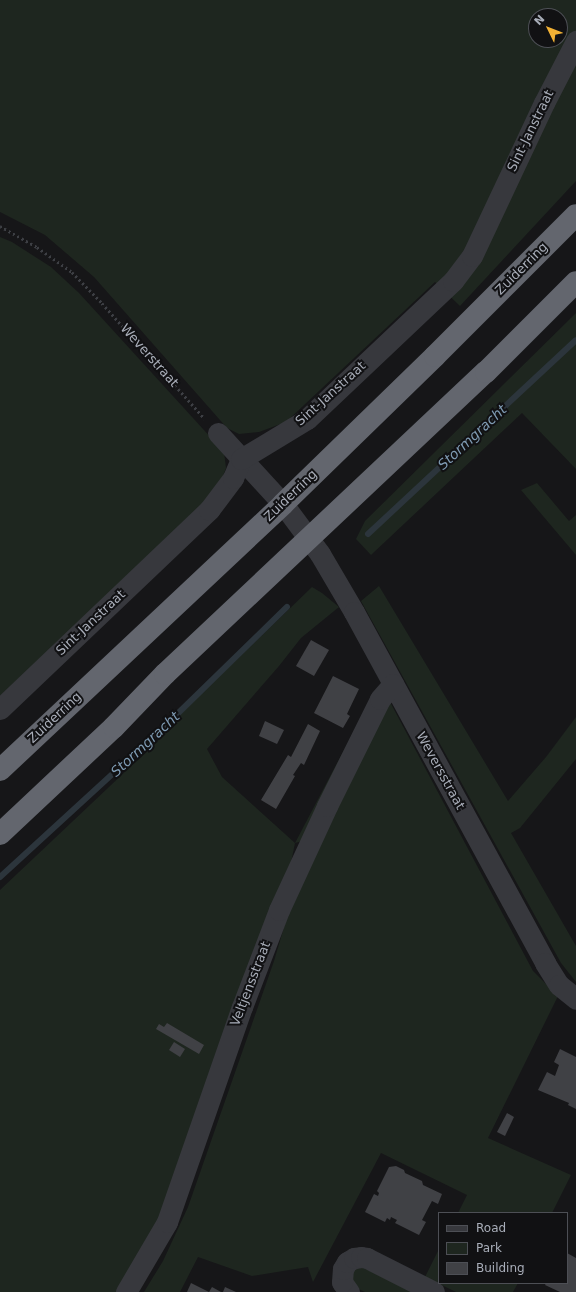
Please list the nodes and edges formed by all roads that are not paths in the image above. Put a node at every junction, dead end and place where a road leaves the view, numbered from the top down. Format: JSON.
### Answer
{"nodes":[{"id":1,"x":576,"y":42,"type":"edge"},
{"id":2,"x":576,"y":215,"type":"edge"},
{"id":3,"x":576,"y":282,"type":"edge"},
{"id":4,"x":218,"y":433,"type":"road end"},
{"id":5,"x":241,"y":459,"type":"junction"},
{"id":6,"x":283,"y":504,"type":"junction"},
{"id":7,"x":309,"y":538,"type":"junction"},
{"id":8,"x":393,"y":684,"type":"junction"},
{"id":9,"x":0,"y":709,"type":"edge"},
{"id":10,"x":0,"y":770,"type":"edge"},
{"id":11,"x":0,"y":834,"type":"edge"},
{"id":12,"x":576,"y":1000,"type":"edge"},
{"id":13,"x":126,"y":1292,"type":"edge"},
{"id":14,"x":349,"y":1292,"type":"edge"},
{"id":15,"x":434,"y":1292,"type":"edge"}],
"edges":[{"from":1,"to":5,"type":"street","name":"Sint-Janstraat"},
{"from":2,"to":6,"type":"highway","name":"Zuiderring"},
{"from":3,"to":7,"type":"highway"},
{"from":4,"to":5,"type":"street"},
{"from":5,"to":6,"type":"street"},
{"from":5,"to":9,"type":"street","name":"Sint-Janstraat"},
{"from":6,"to":7,"type":"street","name":"Weversstraat"},
{"from":6,"to":10,"type":"highway","name":"Zuiderring"},
{"from":7,"to":8,"type":"street","name":"Weversstraat"},
{"from":7,"to":11,"type":"highway"},
{"from":8,"to":12,"type":"street","name":"Weversstraat"},
{"from":8,"to":13,"type":"street","name":"Veltjensstraat"},
{"from":14,"to":15,"type":"street"}]}
